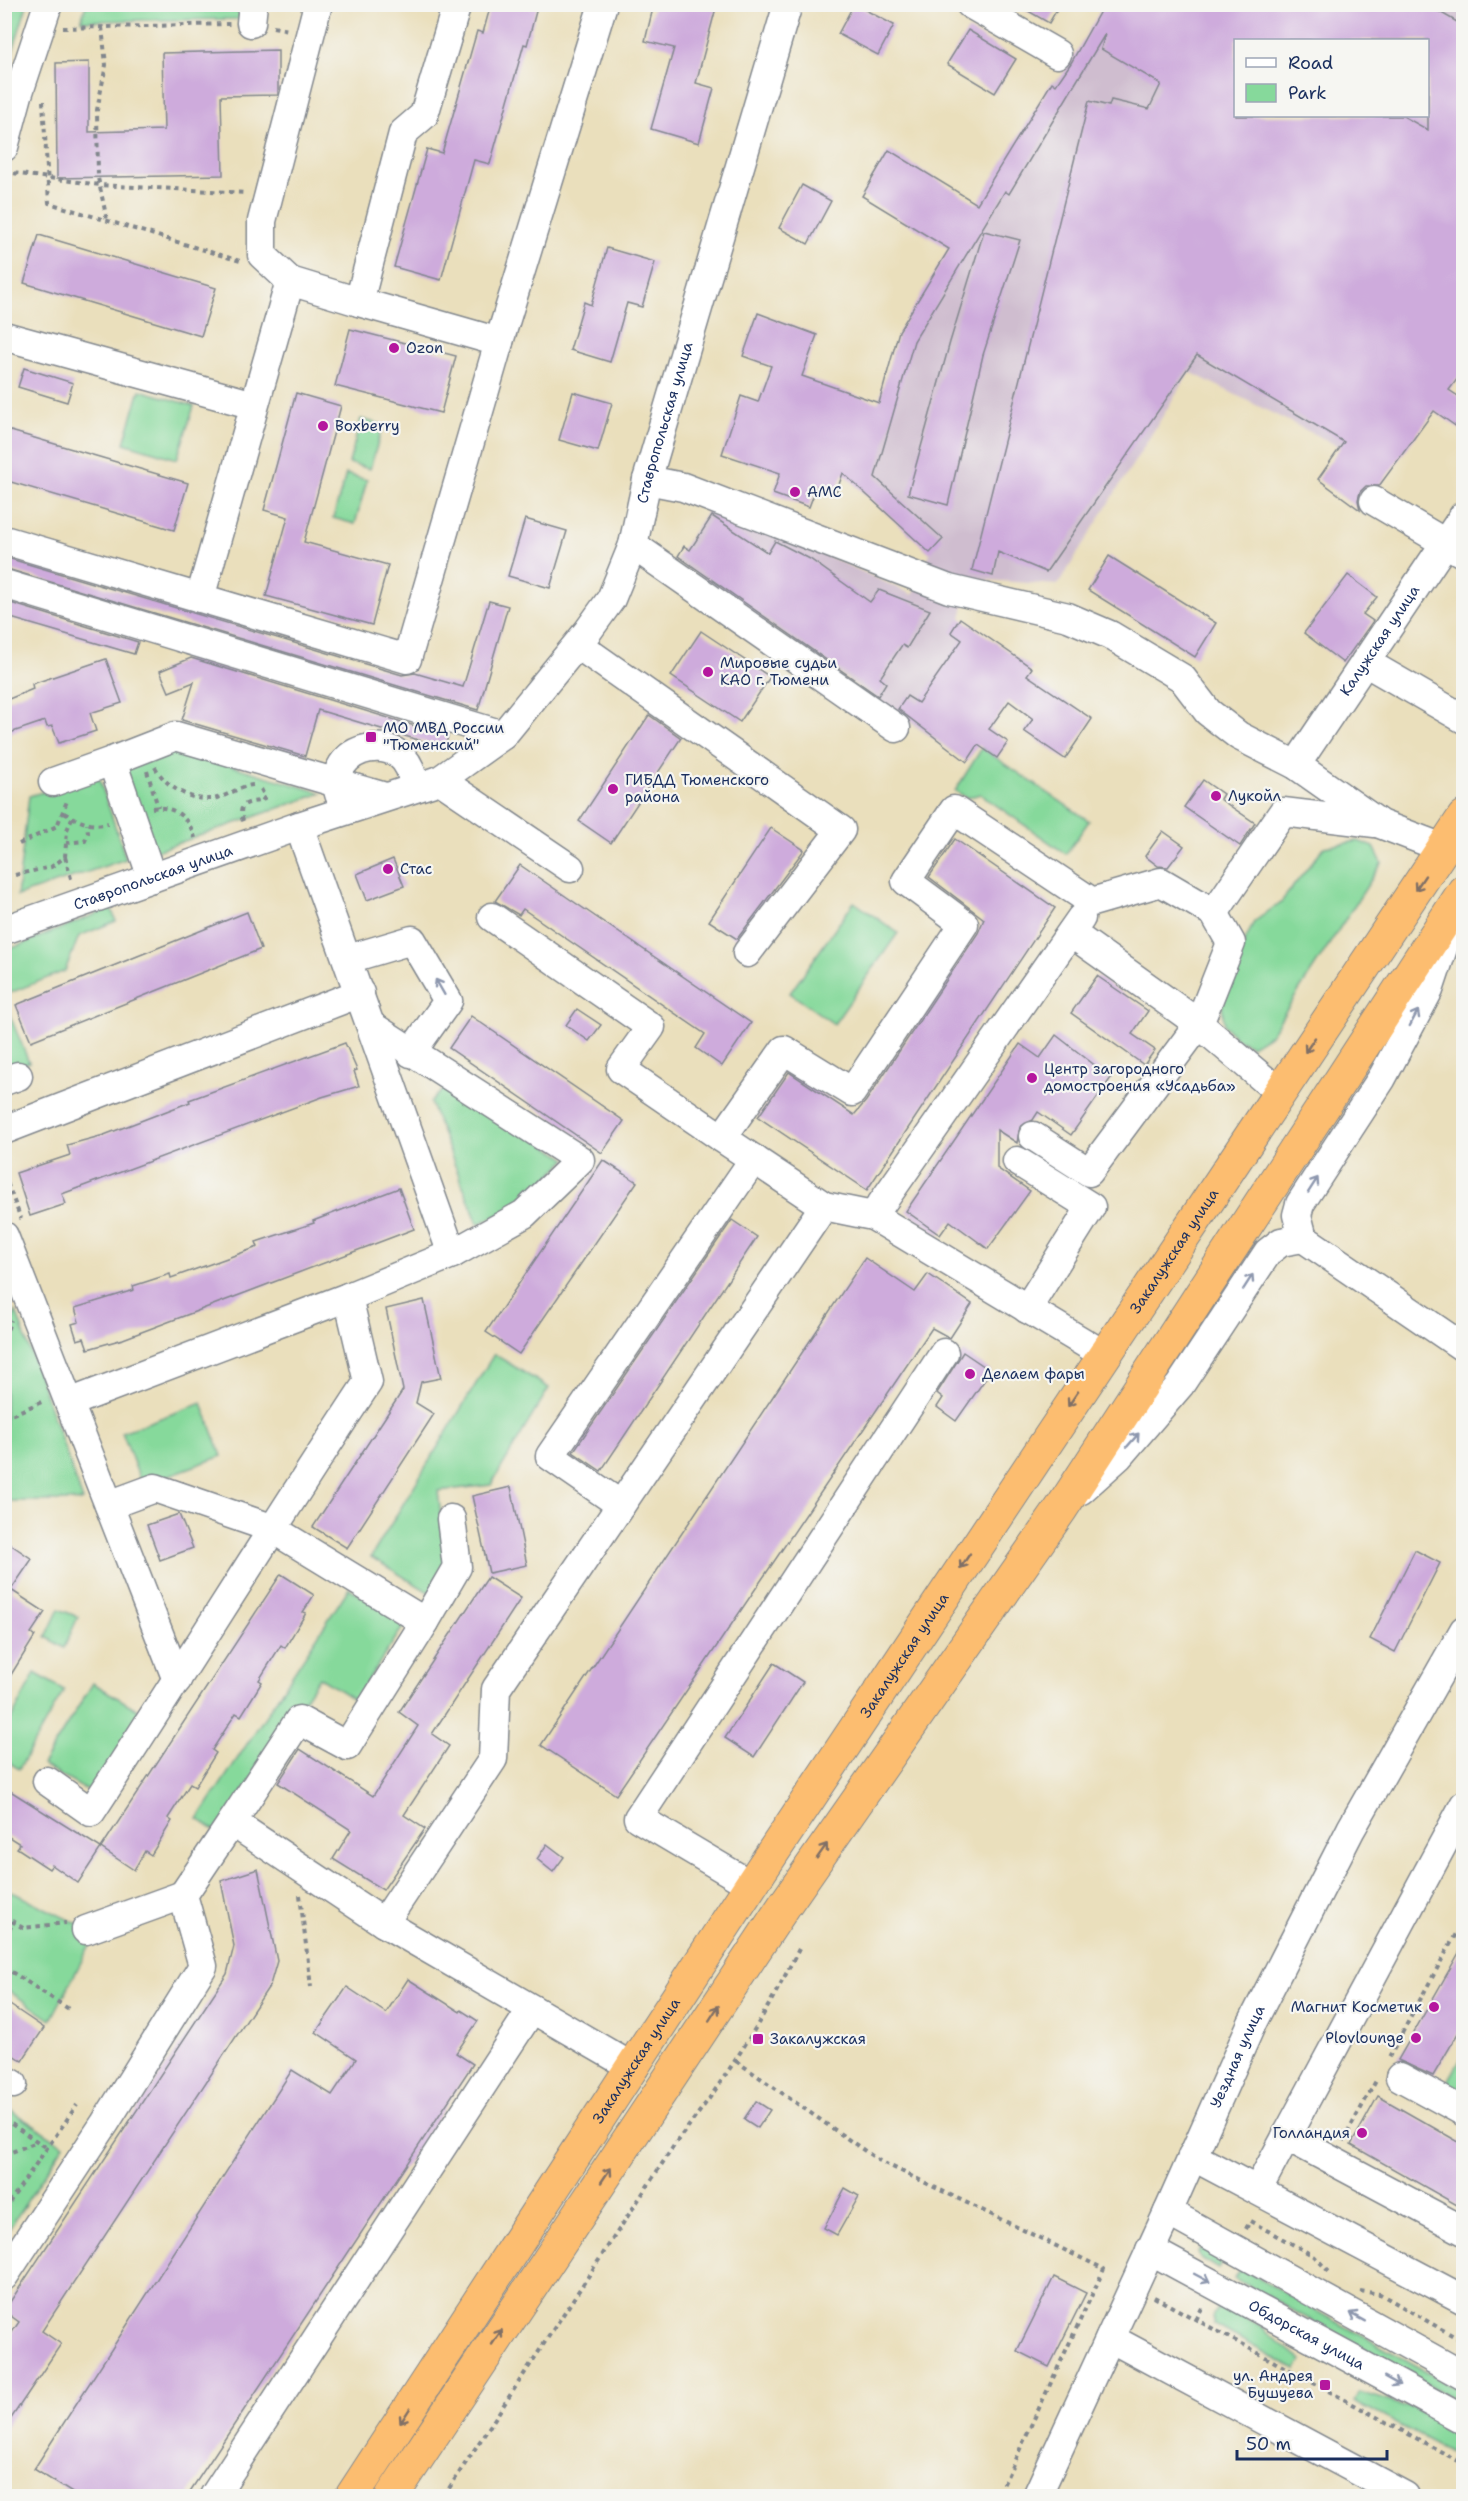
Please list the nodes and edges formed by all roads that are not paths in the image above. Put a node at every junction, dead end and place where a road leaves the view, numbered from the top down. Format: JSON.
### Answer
{"nodes":[{"id":1,"x":48,"y":4,"type":"edge"},
{"id":2,"x":318,"y":4,"type":"edge"},
{"id":3,"x":457,"y":4,"type":"edge"},
{"id":4,"x":603,"y":4,"type":"edge"},
{"id":5,"x":788,"y":4,"type":"edge"},
{"id":6,"x":970,"y":4,"type":"edge"},
{"id":7,"x":1057,"y":54,"type":"dead end"},
{"id":8,"x":5,"y":141,"type":"edge"},
{"id":9,"x":4,"y":147,"type":"edge"},
{"id":10,"x":290,"y":281,"type":"junction"},
{"id":11,"x":359,"y":302,"type":"junction"},
{"id":12,"x":4,"y":336,"type":"edge"},
{"id":13,"x":500,"y":342,"type":"junction"},
{"id":14,"x":254,"y":405,"type":"junction"},
{"id":15,"x":647,"y":480,"type":"junction"},
{"id":16,"x":1374,"y":501,"type":"dead end"},
{"id":17,"x":1464,"y":515,"type":"edge"},
{"id":18,"x":4,"y":540,"type":"edge"},
{"id":19,"x":633,"y":544,"type":"junction"},
{"id":20,"x":1454,"y":548,"type":"edge"},
{"id":21,"x":4,"y":584,"type":"edge"},
{"id":22,"x":200,"y":598,"type":"junction"},
{"id":23,"x":583,"y":638,"type":"junction"},
{"id":24,"x":1365,"y":662,"type":"junction"},
{"id":25,"x":1464,"y":719,"type":"edge"},
{"id":26,"x":896,"y":728,"type":"dead end"},
{"id":27,"x":503,"y":735,"type":"junction"},
{"id":28,"x":765,"y":752,"type":"dead end"},
{"id":29,"x":112,"y":761,"type":"junction"},
{"id":30,"x":1296,"y":765,"type":"junction"},
{"id":31,"x":64,"y":778,"type":"road end"},
{"id":32,"x":440,"y":780,"type":"junction"},
{"id":33,"x":338,"y":783,"type":"junction"},
{"id":34,"x":413,"y":788,"type":"junction"},
{"id":35,"x":385,"y":796,"type":"junction"},
{"id":36,"x":346,"y":810,"type":"junction"},
{"id":37,"x":1464,"y":817,"type":"edge"},
{"id":38,"x":1380,"y":824,"type":"junction"},
{"id":39,"x":299,"y":826,"type":"junction"},
{"id":40,"x":1443,"y":848,"type":"junction"},
{"id":41,"x":570,"y":868,"type":"dead end"},
{"id":42,"x":152,"y":878,"type":"junction"},
{"id":43,"x":1462,"y":893,"type":"edge"},
{"id":44,"x":1092,"y":902,"type":"junction"},
{"id":45,"x":1214,"y":913,"type":"junction"},
{"id":46,"x":492,"y":917,"type":"dead end"},
{"id":47,"x":4,"y":930,"type":"edge"},
{"id":48,"x":1071,"y":933,"type":"junction"},
{"id":49,"x":747,"y":953,"type":"dead end"},
{"id":50,"x":348,"y":959,"type":"junction"},
{"id":51,"x":360,"y":993,"type":"junction"},
{"id":52,"x":1199,"y":1024,"type":"junction"},
{"id":53,"x":372,"y":1026,"type":"junction"},
{"id":54,"x":411,"y":1053,"type":"junction"},
{"id":55,"x":1279,"y":1092,"type":"junction"},
{"id":56,"x":4,"y":1130,"type":"edge"},
{"id":57,"x":1033,"y":1136,"type":"dead end"},
{"id":58,"x":722,"y":1138,"type":"junction"},
{"id":59,"x":754,"y":1159,"type":"junction"},
{"id":60,"x":1017,"y":1161,"type":"dead end"},
{"id":61,"x":824,"y":1206,"type":"junction"},
{"id":62,"x":873,"y":1216,"type":"junction"},
{"id":63,"x":4,"y":1236,"type":"edge"},
{"id":64,"x":1303,"y":1238,"type":"junction"},
{"id":65,"x":452,"y":1254,"type":"junction"},
{"id":66,"x":348,"y":1297,"type":"junction"},
{"id":67,"x":1027,"y":1309,"type":"junction"},
{"id":68,"x":1460,"y":1348,"type":"edge"},
{"id":69,"x":944,"y":1353,"type":"dead end"},
{"id":70,"x":1103,"y":1354,"type":"junction"},
{"id":71,"x":61,"y":1400,"type":"junction"},
{"id":72,"x":110,"y":1504,"type":"junction"},
{"id":73,"x":621,"y":1505,"type":"junction"},
{"id":74,"x":1061,"y":1509,"type":"junction"},
{"id":75,"x":451,"y":1519,"type":"dead end"},
{"id":76,"x":271,"y":1528,"type":"junction"},
{"id":77,"x":425,"y":1622,"type":"junction"},
{"id":78,"x":1464,"y":1630,"type":"edge"},
{"id":79,"x":177,"y":1680,"type":"junction"},
{"id":80,"x":47,"y":1781,"type":"dead end"},
{"id":81,"x":1464,"y":1805,"type":"edge"},
{"id":82,"x":232,"y":1822,"type":"junction"},
{"id":83,"x":751,"y":1885,"type":"junction"},
{"id":84,"x":183,"y":1895,"type":"junction"},
{"id":85,"x":384,"y":1923,"type":"junction"},
{"id":86,"x":80,"y":1926,"type":"road end"},
{"id":87,"x":532,"y":2010,"type":"junction"},
{"id":88,"x":634,"y":2068,"type":"junction"},
{"id":89,"x":1387,"y":2073,"type":"road end"},
{"id":90,"x":1464,"y":2112,"type":"edge"},
{"id":91,"x":1286,"y":2136,"type":"junction"},
{"id":92,"x":1192,"y":2156,"type":"junction"},
{"id":93,"x":1258,"y":2189,"type":"junction"},
{"id":94,"x":1168,"y":2212,"type":"junction"},
{"id":95,"x":1464,"y":2231,"type":"edge"},
{"id":96,"x":1150,"y":2250,"type":"junction"},
{"id":97,"x":4,"y":2276,"type":"edge"},
{"id":98,"x":1464,"y":2300,"type":"edge"},
{"id":99,"x":1110,"y":2338,"type":"junction"},
{"id":100,"x":1464,"y":2376,"type":"edge"},
{"id":101,"x":465,"y":2385,"type":"junction"},
{"id":102,"x":1464,"y":2420,"type":"edge"},
{"id":103,"x":214,"y":2496,"type":"edge"},
{"id":104,"x":352,"y":2496,"type":"edge"},
{"id":105,"x":392,"y":2496,"type":"edge"},
{"id":106,"x":404,"y":2496,"type":"edge"},
{"id":107,"x":1036,"y":2496,"type":"edge"},
{"id":108,"x":1405,"y":2496,"type":"edge"}],
"edges":[{"from":1,"to":8,"type":"street"},
{"from":2,"to":10,"type":"street"},
{"from":3,"to":11,"type":"street"},
{"from":4,"to":13,"type":"street"},
{"from":5,"to":15,"type":"street","name":"Ставропольская улица"},
{"from":6,"to":7,"type":"street"},
{"from":8,"to":9,"type":"street"},
{"from":10,"to":11,"type":"street"},
{"from":10,"to":14,"type":"street"},
{"from":11,"to":13,"type":"street"},
{"from":12,"to":14,"type":"street"},
{"from":13,"to":22,"type":"street"},
{"from":14,"to":22,"type":"street"},
{"from":15,"to":19,"type":"street","name":"Ставропольская улица"},
{"from":15,"to":30,"type":"street"},
{"from":16,"to":20,"type":"street"},
{"from":17,"to":20,"type":"street","name":"Калужская улица"},
{"from":18,"to":22,"type":"street"},
{"from":19,"to":23,"type":"street","name":"Ставропольская улица"},
{"from":19,"to":26,"type":"street"},
{"from":20,"to":24,"type":"street","name":"Калужская улица"},
{"from":21,"to":27,"type":"street"},
{"from":23,"to":27,"type":"street","name":"Ставропольская улица"},
{"from":23,"to":28,"type":"street"},
{"from":23,"to":49,"type":"street"},
{"from":24,"to":25,"type":"street"},
{"from":24,"to":30,"type":"street","name":"Калужская улица"},
{"from":27,"to":32,"type":"street","name":"Ставропольская улица"},
{"from":29,"to":31,"type":"street"},
{"from":29,"to":33,"type":"street"},
{"from":29,"to":42,"type":"street"},
{"from":30,"to":38,"type":"street"},
{"from":32,"to":34,"type":"street","name":"Ставропольская улица"},
{"from":32,"to":41,"type":"street"},
{"from":33,"to":34,"type":"street"},
{"from":33,"to":35,"type":"street"},
{"from":33,"to":36,"type":"street"},
{"from":34,"to":35,"type":"street","name":"Ставропольская улица"},
{"from":35,"to":36,"type":"street","name":"Ставропольская улица"},
{"from":36,"to":39,"type":"street","name":"Ставропольская улица"},
{"from":37,"to":40,"type":"highway","name":"Закалужская улица"},
{"from":38,"to":40,"type":"street"},
{"from":38,"to":45,"type":"street"},
{"from":39,"to":42,"type":"street","name":"Ставропольская улица"},
{"from":39,"to":50,"type":"street"},
{"from":40,"to":55,"type":"highway","name":"Закалужская улица","one_way":true},
{"from":42,"to":47,"type":"street","name":"Ставропольская улица"},
{"from":64,"to":43,"type":"street","one_way":true},
{"from":43,"to":74,"type":"highway"},
{"from":44,"to":45,"type":"street"},
{"from":44,"to":48,"type":"street"},
{"from":44,"to":58,"type":"street"},
{"from":45,"to":52,"type":"street"},
{"from":46,"to":58,"type":"street"},
{"from":48,"to":52,"type":"street"},
{"from":48,"to":62,"type":"street"},
{"from":50,"to":51,"type":"street"},
{"from":54,"to":50,"type":"street","one_way":true},
{"from":51,"to":53,"type":"street"},
{"from":51,"to":56,"type":"street"},
{"from":52,"to":55,"type":"street"},
{"from":52,"to":57,"type":"street"},
{"from":53,"to":54,"type":"street"},
{"from":53,"to":65,"type":"street"},
{"from":54,"to":65,"type":"street"},
{"from":55,"to":70,"type":"highway","name":"Закалужская улица"},
{"from":58,"to":59,"type":"street"},
{"from":59,"to":61,"type":"street"},
{"from":59,"to":73,"type":"street"},
{"from":60,"to":67,"type":"street"},
{"from":61,"to":62,"type":"street"},
{"from":61,"to":73,"type":"street"},
{"from":62,"to":67,"type":"street"},
{"from":63,"to":71,"type":"street"},
{"from":64,"to":68,"type":"street"},
{"from":74,"to":64,"type":"street","one_way":true},
{"from":65,"to":66,"type":"street"},
{"from":66,"to":71,"type":"street"},
{"from":66,"to":76,"type":"street"},
{"from":67,"to":70,"type":"street"},
{"from":69,"to":83,"type":"street"},
{"from":70,"to":83,"type":"highway","name":"Закалужская улица","one_way":true},
{"from":71,"to":72,"type":"street"},
{"from":72,"to":76,"type":"street"},
{"from":72,"to":79,"type":"street"},
{"from":73,"to":85,"type":"street"},
{"from":101,"to":74,"type":"highway","one_way":true},
{"from":75,"to":77,"type":"street"},
{"from":76,"to":77,"type":"street"},
{"from":76,"to":79,"type":"street"},
{"from":77,"to":82,"type":"street"},
{"from":78,"to":92,"type":"street","name":"Уездная улица"},
{"from":79,"to":80,"type":"street"},
{"from":81,"to":91,"type":"street"},
{"from":82,"to":84,"type":"street"},
{"from":82,"to":85,"type":"street"},
{"from":83,"to":88,"type":"highway","name":"Закалужская улица"},
{"from":84,"to":86,"type":"street"},
{"from":84,"to":97,"type":"street"},
{"from":85,"to":87,"type":"street"},
{"from":87,"to":88,"type":"street"},
{"from":87,"to":103,"type":"street"},
{"from":88,"to":104,"type":"highway","name":"Закалужская улица","one_way":true},
{"from":89,"to":90,"type":"street"},
{"from":91,"to":93,"type":"street"},
{"from":91,"to":95,"type":"street"},
{"from":92,"to":93,"type":"street"},
{"from":92,"to":94,"type":"street","name":"Уездная улица"},
{"from":93,"to":98,"type":"street"},
{"from":94,"to":96,"type":"street","name":"Уездная улица"},
{"from":100,"to":94,"type":"street","one_way":true},
{"from":96,"to":99,"type":"street","name":"Уездная улица"},
{"from":96,"to":102,"type":"street","name":"Обдорская улица","one_way":true},
{"from":99,"to":107,"type":"street","name":"Уездная улица"},
{"from":99,"to":108,"type":"street"},
{"from":101,"to":105,"type":"highway"},
{"from":101,"to":106,"type":"highway"}]}
